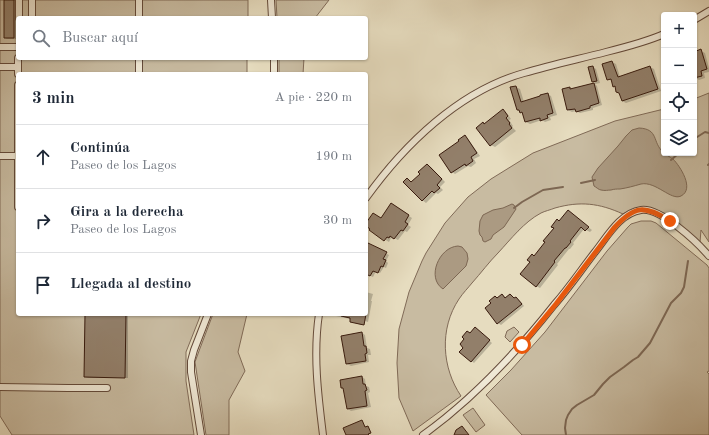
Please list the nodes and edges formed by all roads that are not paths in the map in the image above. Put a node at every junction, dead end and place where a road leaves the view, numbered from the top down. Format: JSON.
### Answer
{"nodes":[{"id":1,"x":19,"y":0,"type":"edge"},
{"id":2,"x":32,"y":0,"type":"edge"},
{"id":3,"x":139,"y":0,"type":"edge"},
{"id":4,"x":271,"y":0,"type":"edge"},
{"id":5,"x":709,"y":11,"type":"edge"},
{"id":6,"x":19,"y":16,"type":"edge"},
{"id":7,"x":32,"y":16,"type":"edge"},
{"id":8,"x":139,"y":16,"type":"edge"},
{"id":9,"x":272,"y":16,"type":"edge"},
{"id":10,"x":697,"y":18,"type":"edge"},
{"id":11,"x":661,"y":35,"type":"edge"},
{"id":12,"x":0,"y":47,"type":"edge"},
{"id":13,"x":16,"y":47,"type":"edge"},
{"id":14,"x":18,"y":60,"type":"edge"},
{"id":15,"x":139,"y":60,"type":"edge"},
{"id":16,"x":274,"y":60,"type":"edge"},
{"id":17,"x":0,"y":67,"type":"edge"},
{"id":18,"x":18,"y":67,"type":"junction"},
{"id":19,"x":18,"y":72,"type":"edge"},
{"id":20,"x":139,"y":72,"type":"edge"},
{"id":21,"x":274,"y":72,"type":"edge"},
{"id":22,"x":0,"y":156,"type":"edge"},
{"id":23,"x":16,"y":156,"type":"edge"},
{"id":24,"x":368,"y":195,"type":"edge"},
{"id":25,"x":709,"y":256,"type":"edge"},
{"id":26,"x":207,"y":316,"type":"edge"},
{"id":27,"x":319,"y":316,"type":"edge"},
{"id":28,"x":0,"y":387,"type":"edge"},
{"id":29,"x":107,"y":388,"type":"dead end"},
{"id":30,"x":201,"y":435,"type":"edge"},
{"id":31,"x":323,"y":435,"type":"edge"},
{"id":32,"x":423,"y":435,"type":"edge"}],
"edges":[{"from":1,"to":6,"type":"street"},
{"from":2,"to":7,"type":"street"},
{"from":3,"to":8,"type":"street"},
{"from":4,"to":9,"type":"street"},
{"from":5,"to":10,"type":"street"},
{"from":11,"to":24,"type":"street"},
{"from":12,"to":13,"type":"street"},
{"from":14,"to":18,"type":"street"},
{"from":15,"to":20,"type":"street"},
{"from":16,"to":21,"type":"street"},
{"from":17,"to":18,"type":"street"},
{"from":18,"to":19,"type":"street"},
{"from":22,"to":23,"type":"street"},
{"from":25,"to":32,"type":"street"},
{"from":26,"to":30,"type":"street"},
{"from":27,"to":31,"type":"street"},
{"from":28,"to":29,"type":"street"}]}
